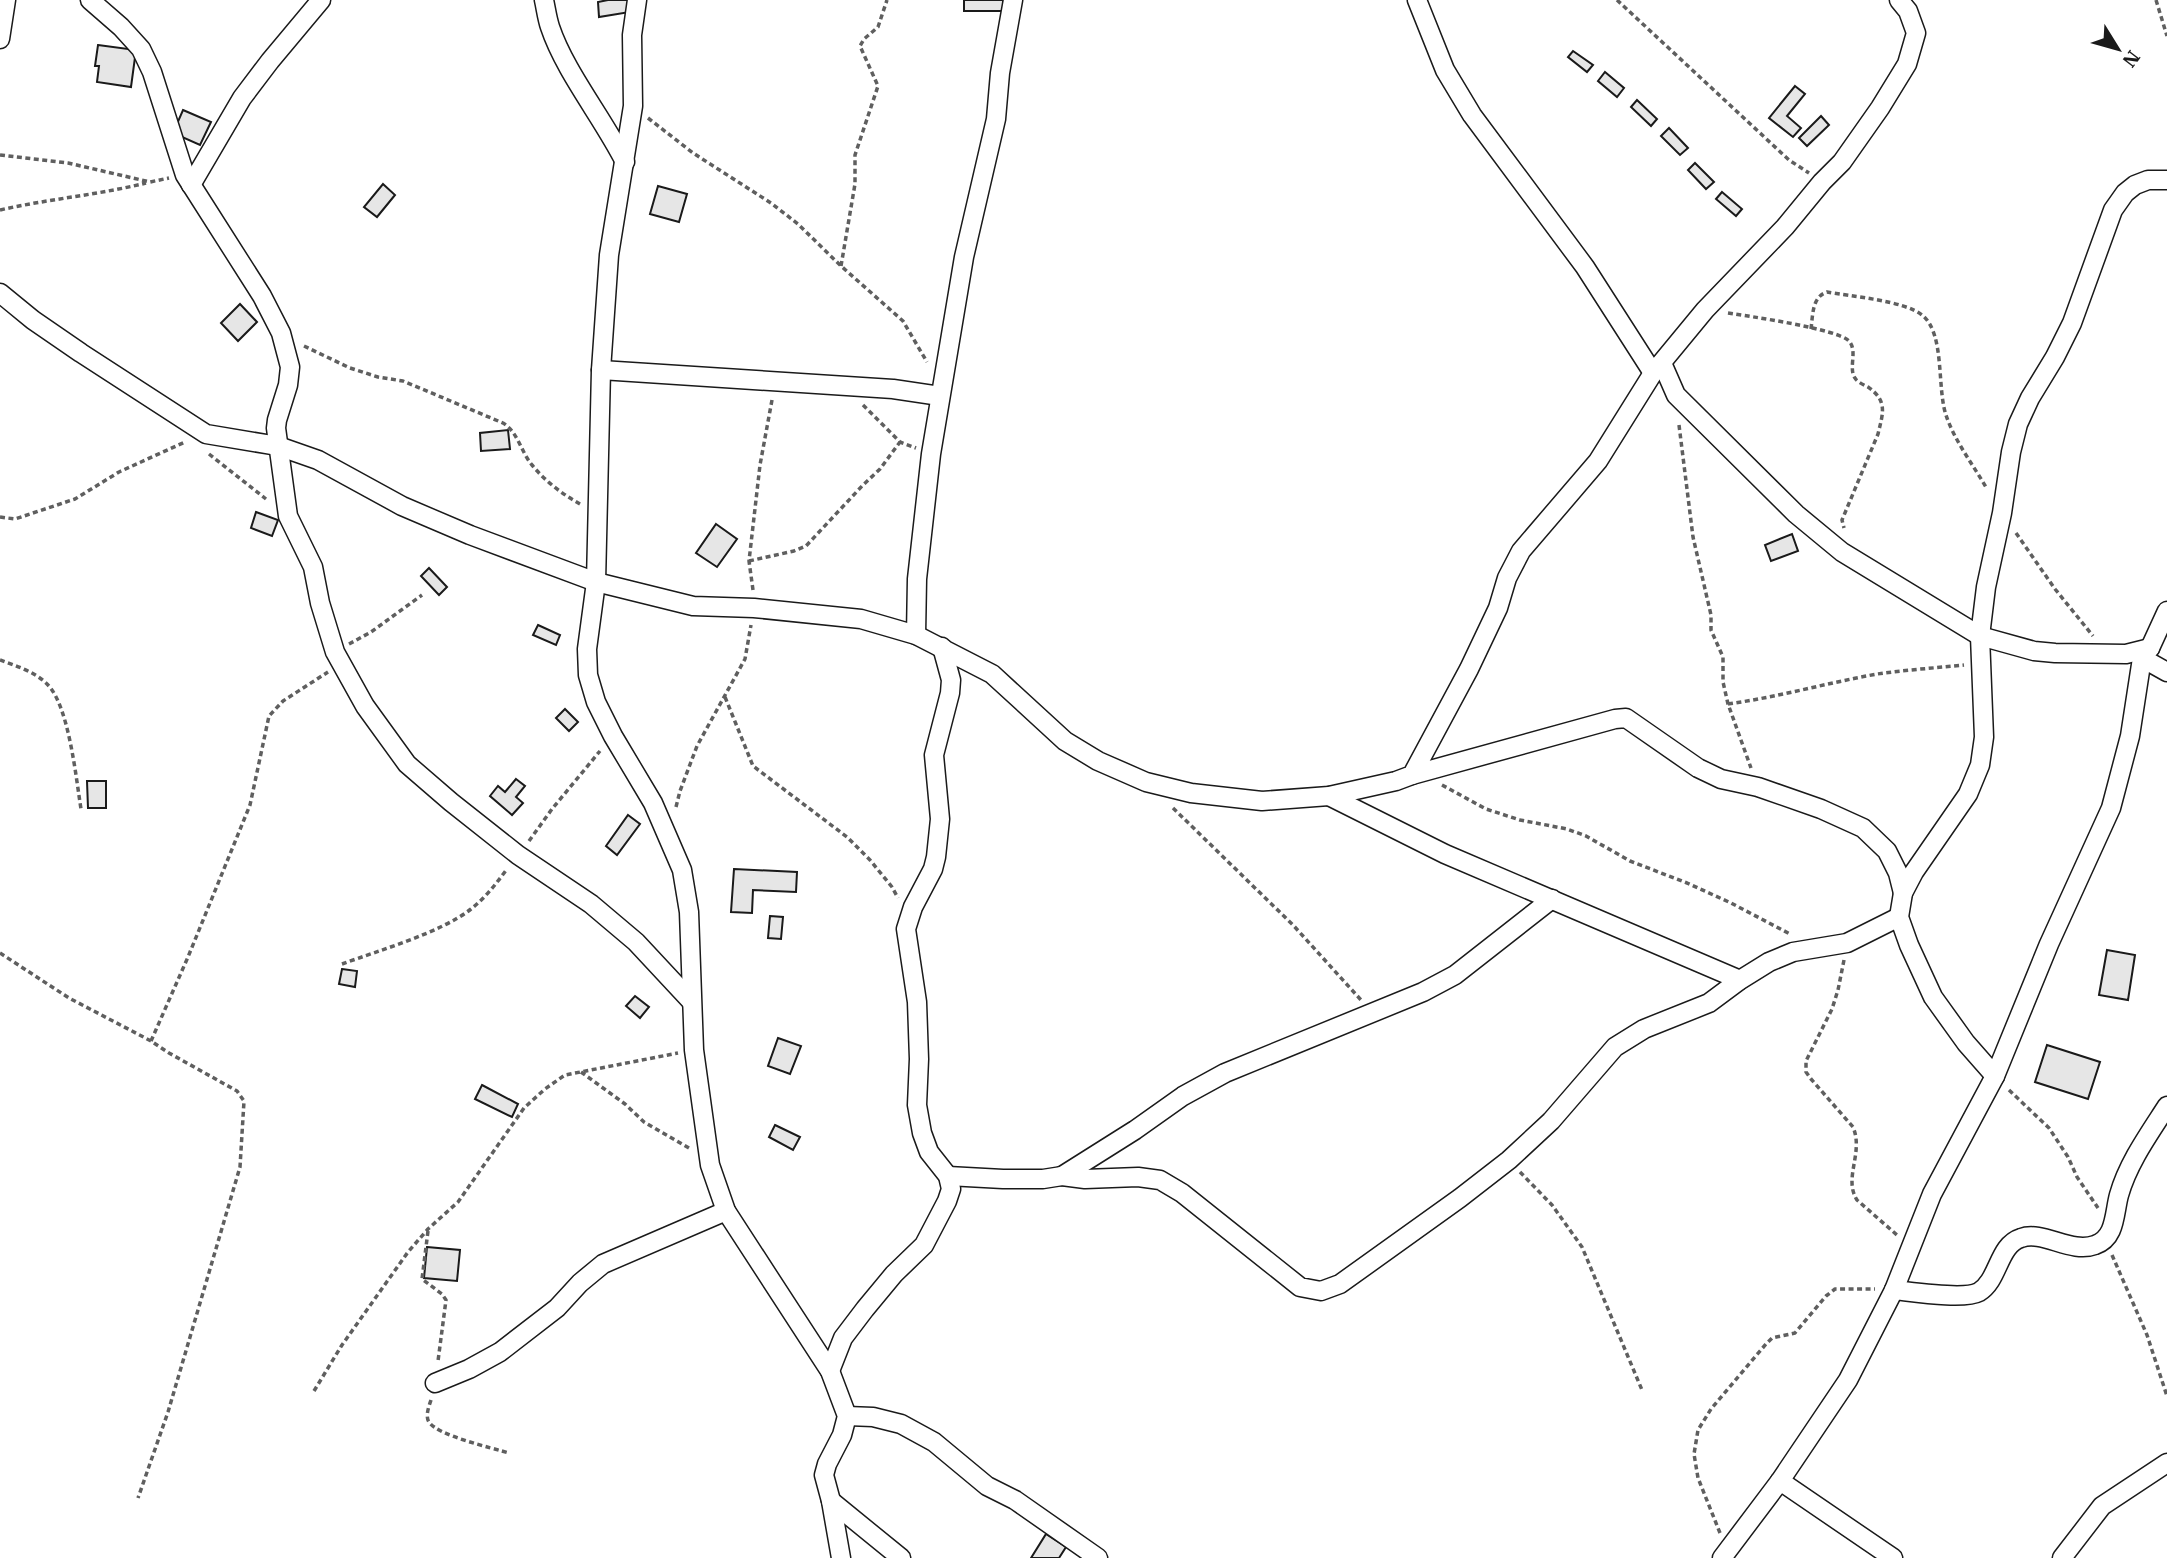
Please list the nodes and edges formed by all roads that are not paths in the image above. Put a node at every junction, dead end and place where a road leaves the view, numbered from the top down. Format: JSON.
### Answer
{"nodes":[{"id":1,"x":6,"y":0,"type":"edge"},
{"id":2,"x":90,"y":0,"type":"edge"},
{"id":3,"x":321,"y":0,"type":"edge"},
{"id":4,"x":544,"y":0,"type":"edge"},
{"id":5,"x":637,"y":0,"type":"edge"},
{"id":6,"x":1013,"y":0,"type":"edge"},
{"id":7,"x":1417,"y":0,"type":"edge"},
{"id":8,"x":1899,"y":0,"type":"edge"},
{"id":9,"x":0,"y":39,"type":"edge"},
{"id":10,"x":625,"y":162,"type":"junction"},
{"id":11,"x":188,"y":180,"type":"junction"},
{"id":12,"x":2167,"y":180,"type":"edge"},
{"id":13,"x":0,"y":293,"type":"edge"},
{"id":14,"x":1657,"y":368,"type":"junction"},
{"id":15,"x":601,"y":370,"type":"junction"},
{"id":16,"x":941,"y":392,"type":"junction"},
{"id":17,"x":278,"y":446,"type":"junction"},
{"id":18,"x":596,"y":582,"type":"junction"},
{"id":19,"x":2167,"y":611,"type":"edge"},
{"id":20,"x":916,"y":635,"type":"junction"},
{"id":21,"x":1980,"y":636,"type":"junction"},
{"id":22,"x":942,"y":647,"type":"junction"},
{"id":23,"x":2146,"y":653,"type":"junction"},
{"id":24,"x":2167,"y":672,"type":"edge"},
{"id":25,"x":1417,"y":773,"type":"junction"},
{"id":26,"x":1329,"y":796,"type":"junction"},
{"id":27,"x":1903,"y":894,"type":"junction"},
{"id":28,"x":1552,"y":899,"type":"junction"},
{"id":29,"x":1899,"y":918,"type":"junction"},
{"id":30,"x":1740,"y":980,"type":"junction"},
{"id":31,"x":691,"y":1001,"type":"junction"},
{"id":32,"x":1994,"y":1076,"type":"junction"},
{"id":33,"x":2167,"y":1106,"type":"edge"},
{"id":34,"x":948,"y":1176,"type":"junction"},
{"id":35,"x":1062,"y":1176,"type":"junction"},
{"id":36,"x":726,"y":1211,"type":"junction"},
{"id":37,"x":1894,"y":1290,"type":"junction"},
{"id":38,"x":830,"y":1371,"type":"junction"},
{"id":39,"x":435,"y":1383,"type":"dead end"},
{"id":40,"x":847,"y":1416,"type":"junction"},
{"id":41,"x":2167,"y":1463,"type":"edge"},
{"id":42,"x":1780,"y":1481,"type":"junction"},
{"id":43,"x":831,"y":1501,"type":"junction"},
{"id":44,"x":1727,"y":1555,"type":"edge"},
{"id":45,"x":841,"y":1558,"type":"edge"},
{"id":46,"x":901,"y":1558,"type":"edge"},
{"id":47,"x":1098,"y":1558,"type":"edge"},
{"id":48,"x":1893,"y":1558,"type":"edge"},
{"id":49,"x":2062,"y":1558,"type":"edge"}],
"edges":[{"from":1,"to":9,"type":"street"},
{"from":2,"to":11,"type":"street"},
{"from":3,"to":11,"type":"street"},
{"from":4,"to":10,"type":"street"},
{"from":5,"to":10,"type":"street"},
{"from":6,"to":16,"type":"street"},
{"from":7,"to":14,"type":"street"},
{"from":8,"to":14,"type":"street"},
{"from":10,"to":15,"type":"street"},
{"from":11,"to":17,"type":"street"},
{"from":12,"to":21,"type":"street"},
{"from":13,"to":17,"type":"street"},
{"from":14,"to":21,"type":"street"},
{"from":14,"to":25,"type":"street"},
{"from":15,"to":16,"type":"street"},
{"from":15,"to":18,"type":"street"},
{"from":16,"to":20,"type":"street"},
{"from":17,"to":18,"type":"street"},
{"from":17,"to":31,"type":"street"},
{"from":18,"to":20,"type":"street"},
{"from":18,"to":31,"type":"street"},
{"from":19,"to":23,"type":"street"},
{"from":20,"to":22,"type":"street"},
{"from":21,"to":23,"type":"street"},
{"from":21,"to":27,"type":"street"},
{"from":22,"to":26,"type":"street"},
{"from":22,"to":34,"type":"street"},
{"from":23,"to":24,"type":"street"},
{"from":23,"to":32,"type":"street"},
{"from":25,"to":26,"type":"street"},
{"from":25,"to":27,"type":"street"},
{"from":26,"to":28,"type":"street"},
{"from":27,"to":29,"type":"street"},
{"from":28,"to":30,"type":"street"},
{"from":28,"to":35,"type":"street"},
{"from":29,"to":30,"type":"street"},
{"from":29,"to":32,"type":"street"},
{"from":30,"to":35,"type":"street"},
{"from":31,"to":36,"type":"street"},
{"from":32,"to":37,"type":"street"},
{"from":33,"to":37,"type":"street"},
{"from":34,"to":35,"type":"street"},
{"from":34,"to":38,"type":"street"},
{"from":36,"to":38,"type":"street"},
{"from":36,"to":39,"type":"street"},
{"from":37,"to":42,"type":"street"},
{"from":38,"to":40,"type":"street"},
{"from":40,"to":43,"type":"street"},
{"from":40,"to":47,"type":"street"},
{"from":41,"to":49,"type":"street"},
{"from":42,"to":44,"type":"street"},
{"from":42,"to":48,"type":"street"},
{"from":43,"to":45,"type":"street"},
{"from":43,"to":46,"type":"street"}]}
